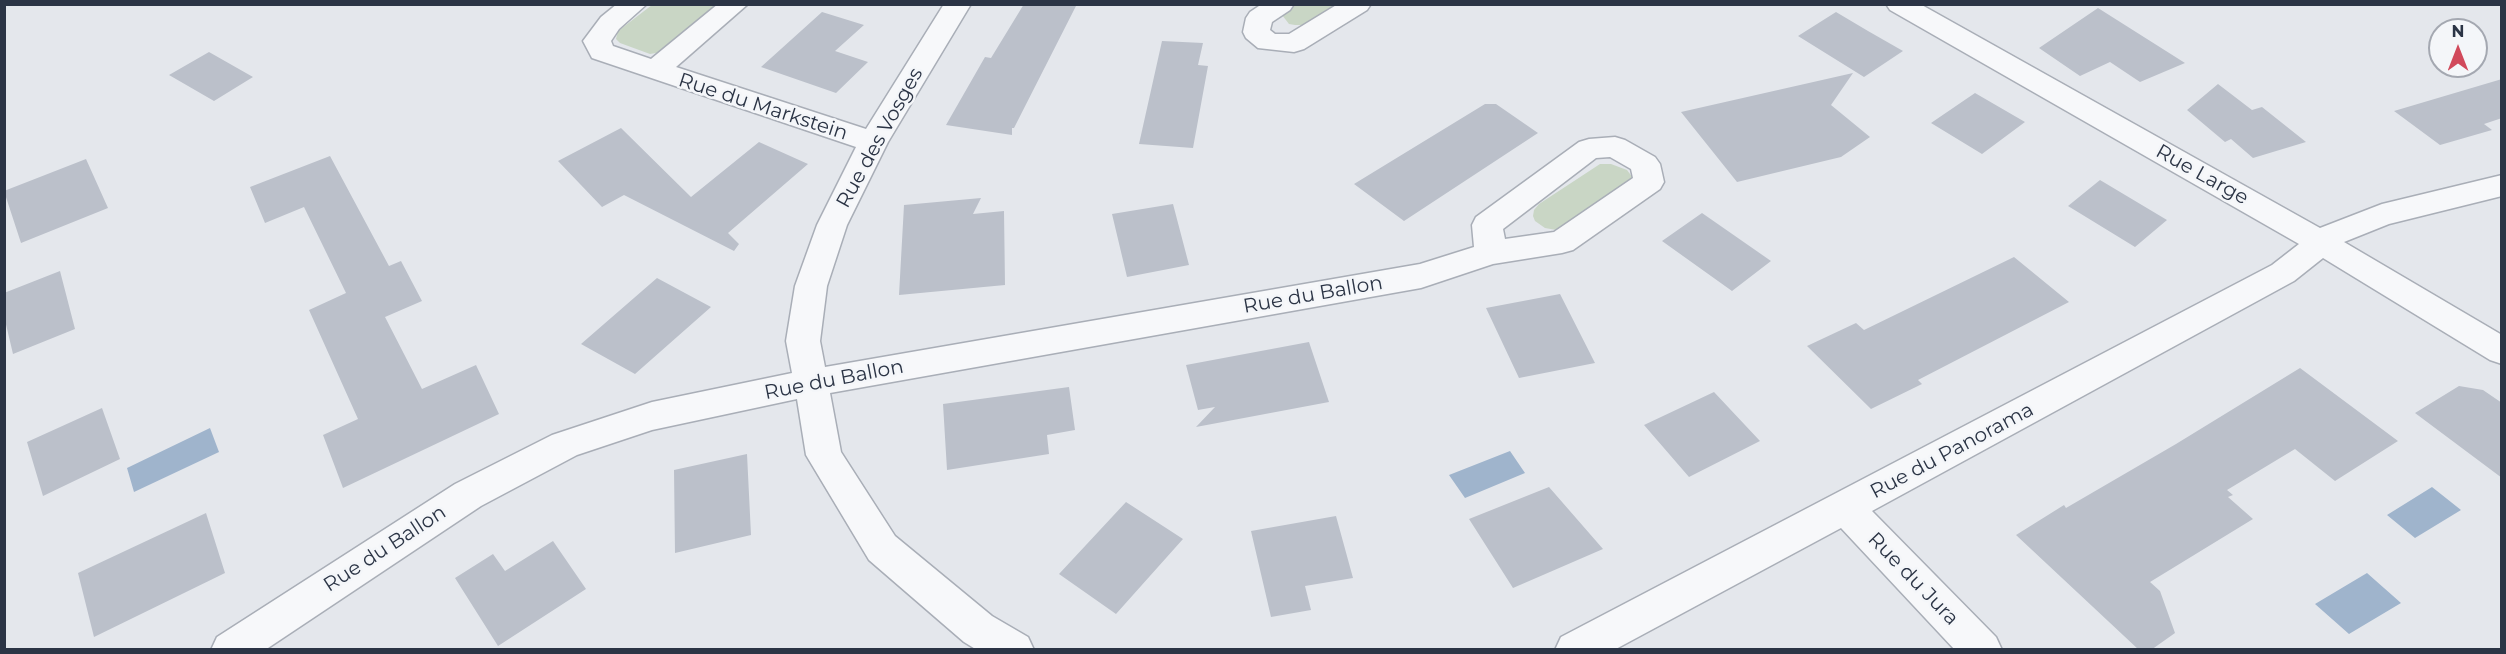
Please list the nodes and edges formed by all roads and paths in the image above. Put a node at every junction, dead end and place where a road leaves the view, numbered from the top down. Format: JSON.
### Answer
{"nodes":[{"id":1,"x":634,"y":4,"type":"edge"},
{"id":2,"x":735,"y":4,"type":"edge"},
{"id":3,"x":958,"y":4,"type":"edge"},
{"id":4,"x":1281,"y":4,"type":"edge"},
{"id":5,"x":1358,"y":4,"type":"edge"},
{"id":6,"x":1899,"y":4,"type":"edge"},
{"id":7,"x":654,"y":71,"type":"junction"},
{"id":8,"x":873,"y":142,"type":"junction"},
{"id":9,"x":2502,"y":186,"type":"edge"},
{"id":10,"x":2322,"y":243,"type":"junction"},
{"id":11,"x":1491,"y":253,"type":"junction"},
{"id":12,"x":2502,"y":351,"type":"edge"},
{"id":13,"x":810,"y":383,"type":"junction"},
{"id":14,"x":1845,"y":508,"type":"junction"},
{"id":15,"x":231,"y":650,"type":"edge"},
{"id":16,"x":1014,"y":650,"type":"edge"},
{"id":17,"x":1575,"y":650,"type":"edge"},
{"id":18,"x":1982,"y":650,"type":"edge"}],
"edges":[{"from":1,"to":7,"type":"street","name":"Rue du Markstein"},
{"from":2,"to":7,"type":"street","name":"Rue du Markstein"},
{"from":3,"to":8,"type":"street","name":"Rue des Vosges"},
{"from":4,"to":5,"type":"street"},
{"from":6,"to":10,"type":"street","name":"Rue Large"},
{"from":7,"to":8,"type":"street","name":"Rue du Markstein"},
{"from":8,"to":13,"type":"street","name":"Rue des Vosges"},
{"from":9,"to":10,"type":"street","name":"Rue du Panorama"},
{"from":10,"to":12,"type":"street","name":"Rue Large"},
{"from":10,"to":14,"type":"street","name":"Rue du Panorama"},
{"from":11,"to":11,"type":"street","name":"Rue du Ballon"},
{"from":11,"to":13,"type":"street","name":"Rue du Ballon"},
{"from":13,"to":15,"type":"street","name":"Rue du Ballon"},
{"from":13,"to":16,"type":"street"},
{"from":14,"to":17,"type":"street","name":"Rue du Panorama"},
{"from":14,"to":18,"type":"street","name":"Rue du Jura"}]}
